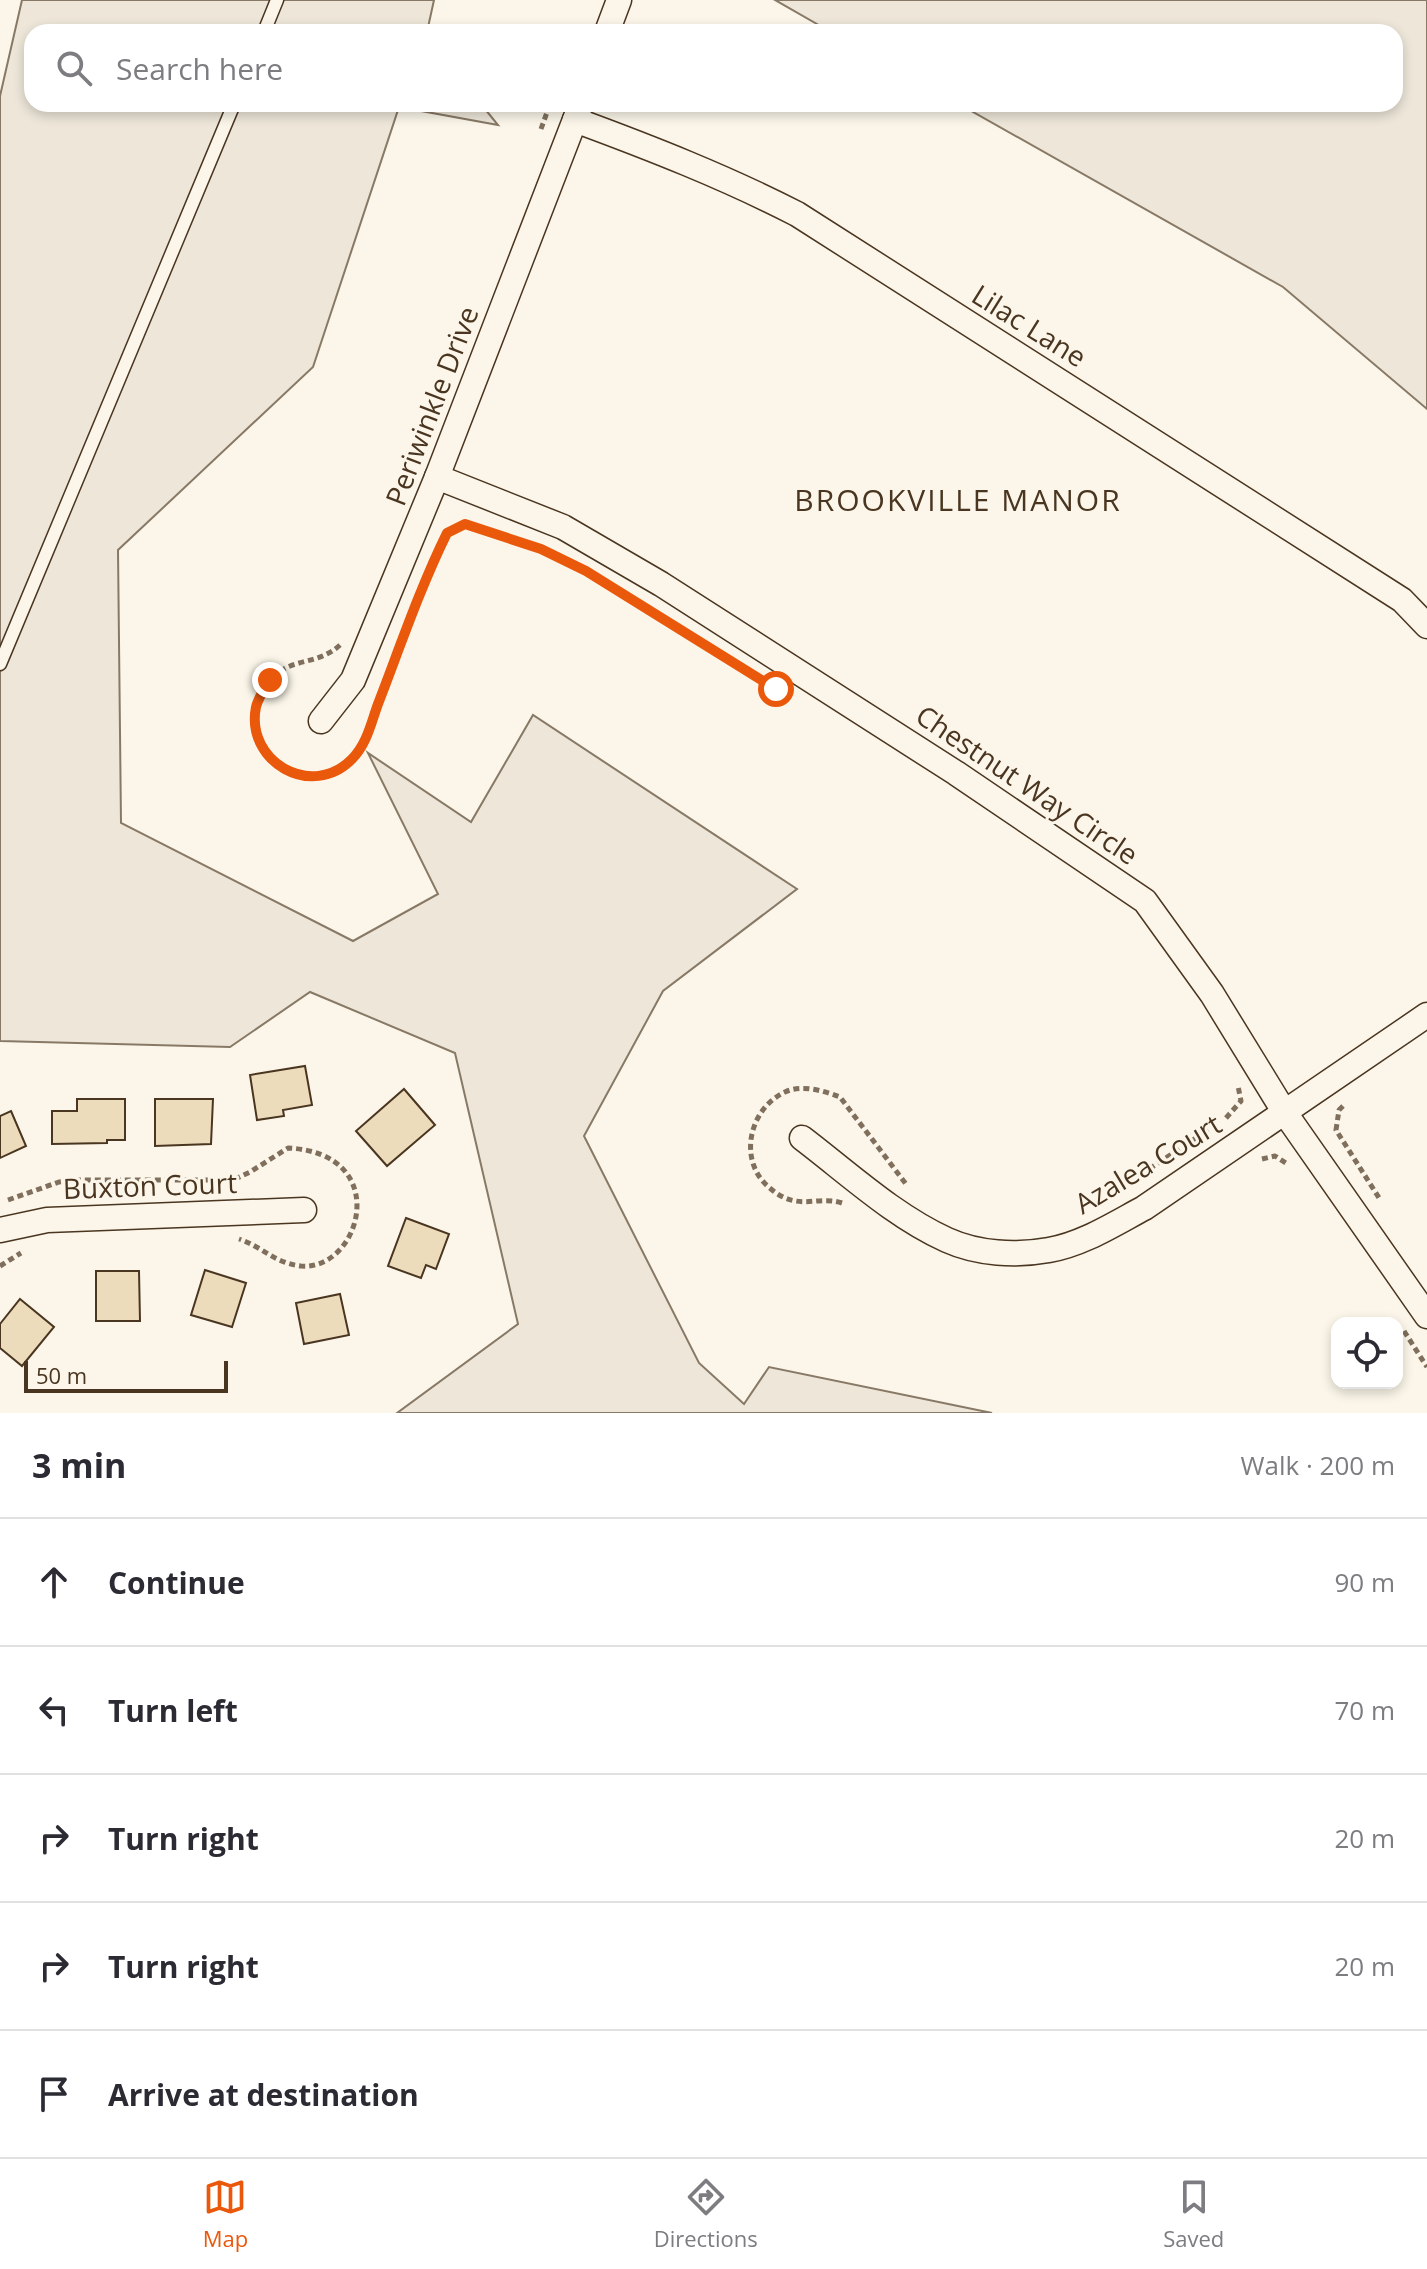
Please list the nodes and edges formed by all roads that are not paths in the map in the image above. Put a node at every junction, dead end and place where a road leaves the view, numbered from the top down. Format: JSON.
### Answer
{"nodes":[{"id":1,"x":277,"y":0,"type":"edge"},
{"id":2,"x":619,"y":0,"type":"edge"},
{"id":3,"x":267,"y":24,"type":"edge"},
{"id":4,"x":610,"y":24,"type":"edge"},
{"id":5,"x":231,"y":112,"type":"edge"},
{"id":6,"x":578,"y":112,"type":"edge"},
{"id":7,"x":437,"y":477,"type":"junction"},
{"id":8,"x":1427,"y":626,"type":"edge"},
{"id":9,"x":0,"y":664,"type":"edge"},
{"id":10,"x":321,"y":721,"type":"dead end"},
{"id":11,"x":1427,"y":1015,"type":"edge"},
{"id":12,"x":1285,"y":1113,"type":"junction"},
{"id":13,"x":802,"y":1138,"type":"dead end"},
{"id":14,"x":304,"y":1210,"type":"dead end"},
{"id":15,"x":0,"y":1230,"type":"edge"},
{"id":16,"x":1427,"y":1316,"type":"edge"}],
"edges":[{"from":1,"to":3,"type":"lane"},
{"from":2,"to":4,"type":"street"},
{"from":5,"to":9,"type":"lane"},
{"from":6,"to":7,"type":"street","name":"Periwinkle Drive"},
{"from":6,"to":8,"type":"street","name":"Lilac Lane"},
{"from":7,"to":10,"type":"street","name":"Periwinkle Drive"},
{"from":7,"to":12,"type":"street","name":"Chestnut Way Circle"},
{"from":11,"to":12,"type":"street","name":"Azalea Court"},
{"from":12,"to":13,"type":"street","name":"Azalea Court"},
{"from":12,"to":16,"type":"street","name":"Chestnut Way Circle"},
{"from":14,"to":15,"type":"street","name":"Buxton Court"}]}
